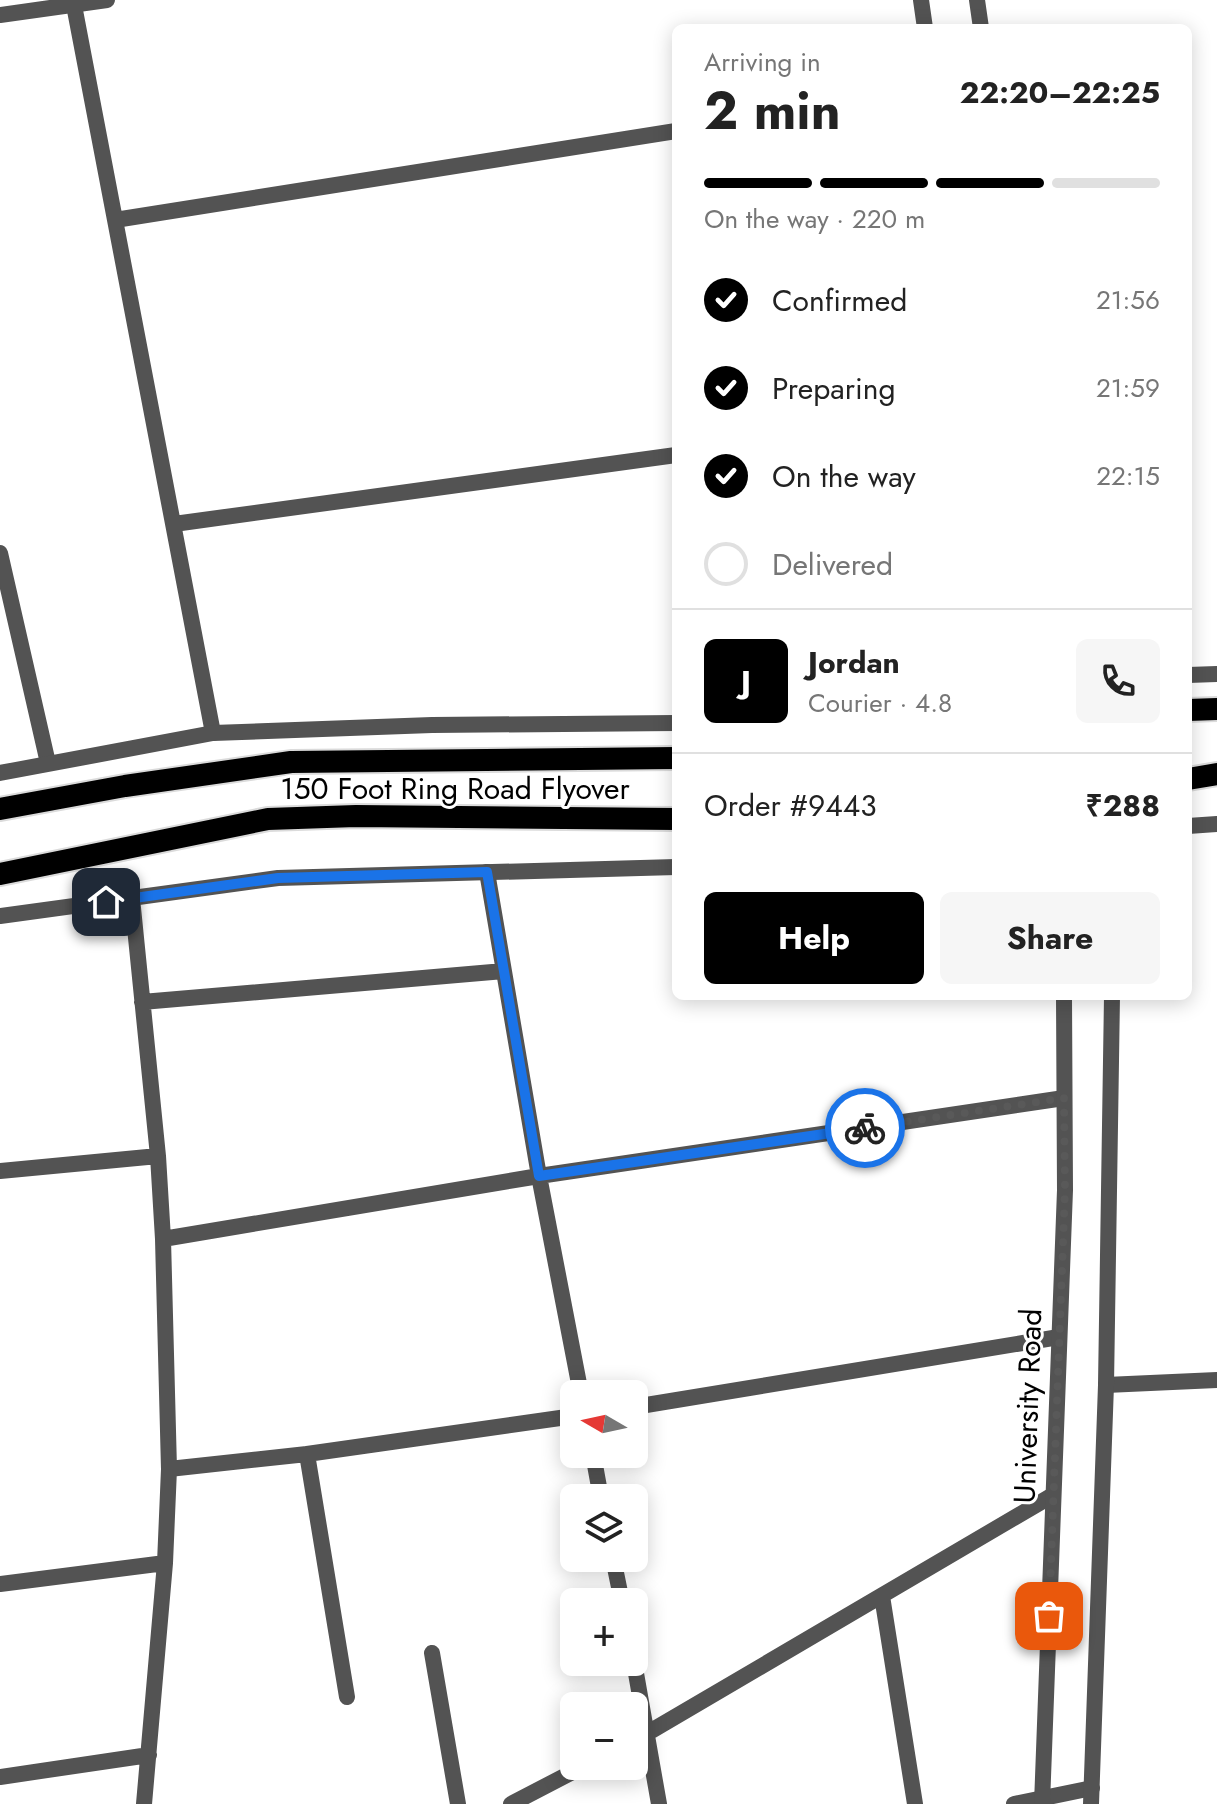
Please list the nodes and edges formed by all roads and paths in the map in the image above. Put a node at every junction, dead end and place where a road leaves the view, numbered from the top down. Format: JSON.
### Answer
{"nodes":[{"id":1,"x":107,"y":0,"type":"edge"},
{"id":2,"x":921,"y":0,"type":"edge"},
{"id":3,"x":977,"y":0,"type":"edge"},
{"id":4,"x":73,"y":2,"type":"edge"},
{"id":5,"x":0,"y":15,"type":"edge"},
{"id":6,"x":924,"y":24,"type":"edge"},
{"id":7,"x":980,"y":24,"type":"edge"},
{"id":8,"x":672,"y":132,"type":"edge"},
{"id":9,"x":115,"y":220,"type":"junction"},
{"id":10,"x":672,"y":456,"type":"edge"},
{"id":11,"x":174,"y":524,"type":"junction"},
{"id":12,"x":0,"y":553,"type":"edge"},
{"id":13,"x":1217,"y":674,"type":"edge"},
{"id":14,"x":1192,"y":675,"type":"edge"},
{"id":15,"x":1217,"y":709,"type":"edge"},
{"id":16,"x":1192,"y":710,"type":"edge"},
{"id":17,"x":672,"y":723,"type":"edge"},
{"id":18,"x":213,"y":733,"type":"junction"},
{"id":19,"x":672,"y":758,"type":"edge"},
{"id":20,"x":48,"y":763,"type":"junction"},
{"id":21,"x":0,"y":773,"type":"edge"},
{"id":22,"x":1217,"y":774,"type":"edge"},
{"id":23,"x":1192,"y":778,"type":"edge"},
{"id":24,"x":0,"y":809,"type":"edge"},
{"id":25,"x":672,"y":819,"type":"edge"},
{"id":26,"x":1217,"y":824,"type":"edge"},
{"id":27,"x":1192,"y":826,"type":"edge"},
{"id":28,"x":672,"y":867,"type":"edge"},
{"id":29,"x":487,"y":872,"type":"junction"},
{"id":30,"x":0,"y":874,"type":"edge"},
{"id":31,"x":132,"y":898,"type":"junction"},
{"id":32,"x":0,"y":916,"type":"edge"},
{"id":33,"x":504,"y":971,"type":"junction"},
{"id":34,"x":1112,"y":1000,"type":"edge"},
{"id":35,"x":142,"y":1002,"type":"junction"},
{"id":36,"x":1064,"y":1004,"type":"edge"},
{"id":37,"x":1064,"y":1098,"type":"junction"},
{"id":38,"x":158,"y":1156,"type":"junction"},
{"id":39,"x":0,"y":1171,"type":"edge"},
{"id":40,"x":539,"y":1176,"type":"junction"},
{"id":41,"x":163,"y":1239,"type":"junction"},
{"id":42,"x":1059,"y":1337,"type":"junction"},
{"id":43,"x":578,"y":1380,"type":"edge"},
{"id":44,"x":1217,"y":1380,"type":"edge"},
{"id":45,"x":1106,"y":1385,"type":"junction"},
{"id":46,"x":648,"y":1405,"type":"edge"},
{"id":47,"x":560,"y":1418,"type":"edge"},
{"id":48,"x":307,"y":1454,"type":"junction"},
{"id":49,"x":169,"y":1469,"type":"junction"},
{"id":50,"x":1053,"y":1495,"type":"junction"},
{"id":51,"x":165,"y":1563,"type":"junction"},
{"id":52,"x":0,"y":1584,"type":"edge"},
{"id":53,"x":882,"y":1596,"type":"junction"},
{"id":54,"x":432,"y":1653,"type":"dead end"},
{"id":55,"x":347,"y":1697,"type":"dead end"},
{"id":56,"x":648,"y":1733,"type":"edge"},
{"id":57,"x":149,"y":1755,"type":"junction"},
{"id":58,"x":648,"y":1763,"type":"edge"},
{"id":59,"x":0,"y":1777,"type":"edge"},
{"id":60,"x":560,"y":1778,"type":"edge"},
{"id":61,"x":1092,"y":1796,"type":"edge"},
{"id":62,"x":1042,"y":1801,"type":"edge"},
{"id":63,"x":144,"y":1804,"type":"edge"},
{"id":64,"x":458,"y":1804,"type":"edge"},
{"id":65,"x":511,"y":1804,"type":"edge"},
{"id":66,"x":659,"y":1804,"type":"edge"},
{"id":67,"x":915,"y":1804,"type":"edge"},
{"id":68,"x":1014,"y":1804,"type":"edge"}],
"edges":[{"from":1,"to":4,"type":"street"},
{"from":2,"to":6,"type":"street"},
{"from":3,"to":7,"type":"street"},
{"from":4,"to":5,"type":"street"},
{"from":4,"to":9,"type":"street"},
{"from":8,"to":9,"type":"street"},
{"from":9,"to":11,"type":"street"},
{"from":10,"to":11,"type":"street"},
{"from":11,"to":18,"type":"street"},
{"from":12,"to":20,"type":"street"},
{"from":13,"to":14,"type":"street"},
{"from":15,"to":16,"type":"highway"},
{"from":17,"to":18,"type":"street"},
{"from":18,"to":20,"type":"street"},
{"from":19,"to":24,"type":"highway","name":"150 Foot Ring Road Flyover"},
{"from":20,"to":21,"type":"street"},
{"from":22,"to":23,"type":"highway"},
{"from":25,"to":30,"type":"highway","name":"150 Foot Ring Road Flyover"},
{"from":26,"to":27,"type":"street"},
{"from":28,"to":29,"type":"street"},
{"from":29,"to":31,"type":"street"},
{"from":29,"to":33,"type":"street"},
{"from":31,"to":32,"type":"street"},
{"from":31,"to":35,"type":"street"},
{"from":33,"to":35,"type":"street"},
{"from":33,"to":40,"type":"street"},
{"from":34,"to":45,"type":"street"},
{"from":35,"to":38,"type":"street"},
{"from":36,"to":37,"type":"street","name":"University Road"},
{"from":37,"to":40,"type":"street"},
{"from":37,"to":42,"type":"street","name":"University Road"},
{"from":38,"to":39,"type":"street"},
{"from":38,"to":41,"type":"street"},
{"from":40,"to":41,"type":"street"},
{"from":40,"to":43,"type":"street"},
{"from":41,"to":49,"type":"street"},
{"from":42,"to":46,"type":"street"},
{"from":42,"to":50,"type":"street","name":"University Road"},
{"from":44,"to":45,"type":"street"},
{"from":45,"to":61,"type":"street"},
{"from":47,"to":48,"type":"street"},
{"from":48,"to":49,"type":"street"},
{"from":48,"to":55,"type":"street"},
{"from":49,"to":51,"type":"street"},
{"from":50,"to":53,"type":"street"},
{"from":50,"to":62,"type":"street","name":"University Road"},
{"from":51,"to":52,"type":"street"},
{"from":51,"to":57,"type":"street"},
{"from":53,"to":56,"type":"street"},
{"from":53,"to":67,"type":"street"},
{"from":54,"to":64,"type":"street"},
{"from":57,"to":59,"type":"street"},
{"from":57,"to":63,"type":"street"},
{"from":58,"to":66,"type":"street"},
{"from":60,"to":65,"type":"street"},
{"from":61,"to":62,"type":"street"},
{"from":62,"to":68,"type":"street"}]}
